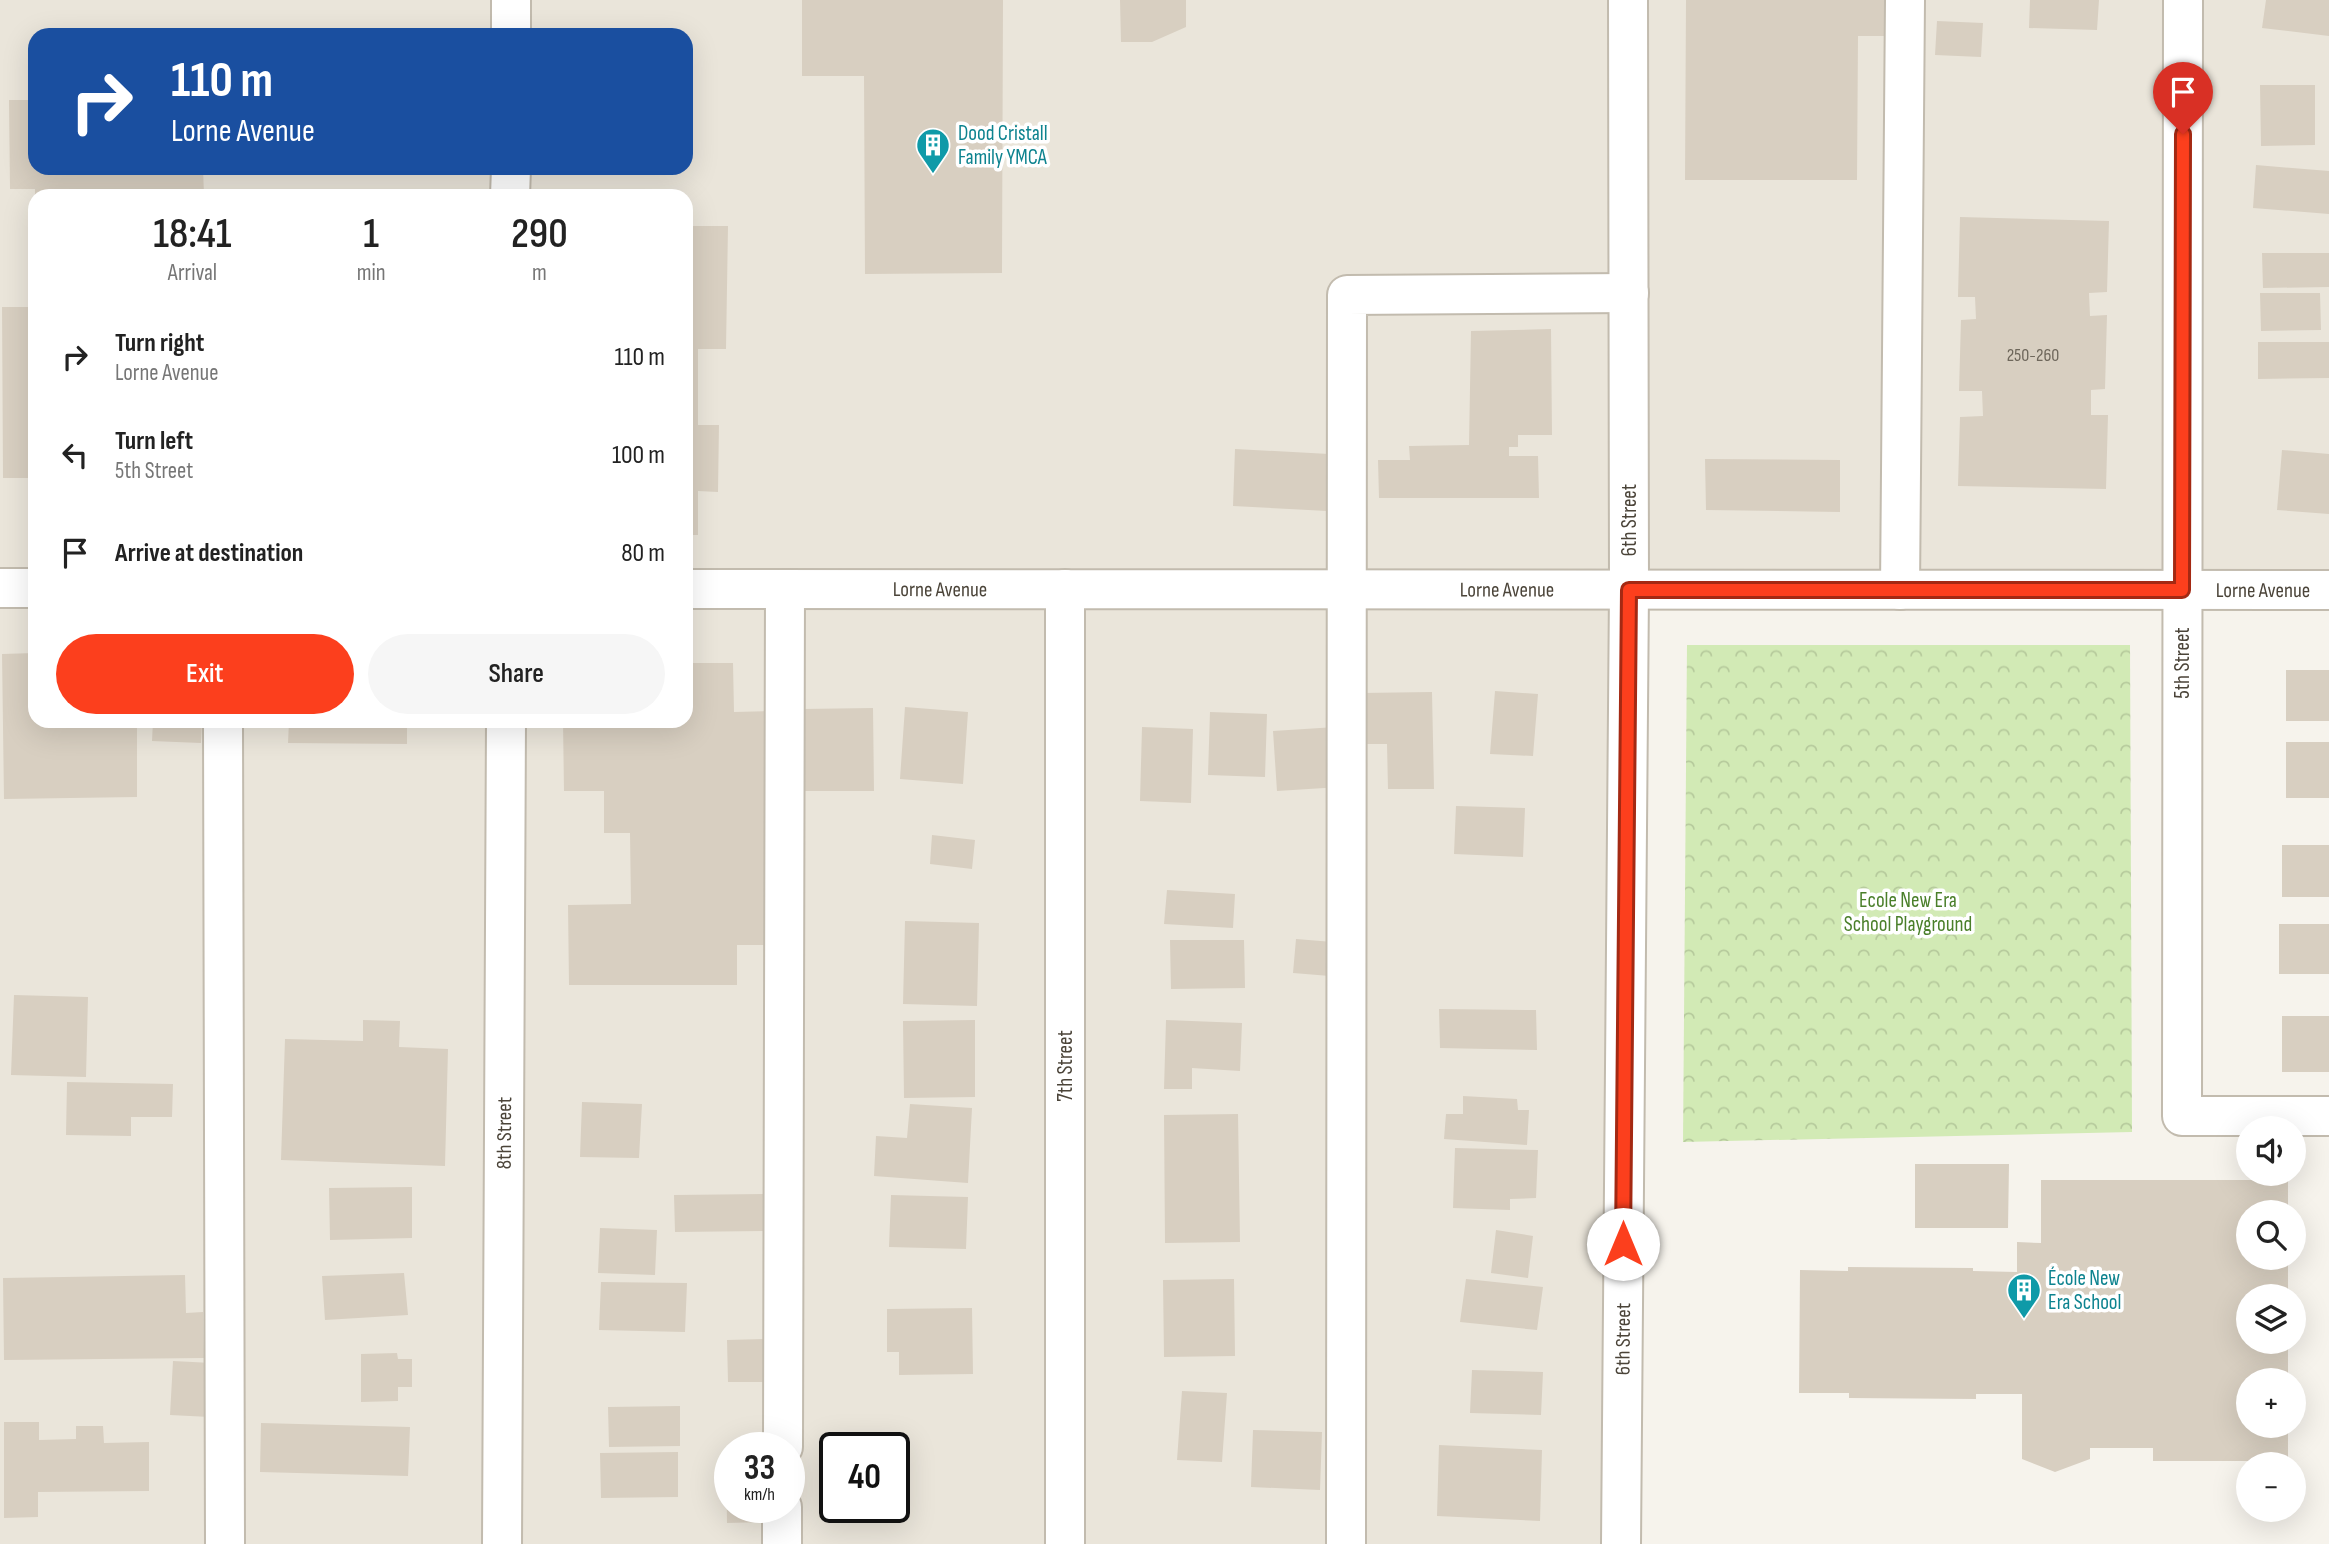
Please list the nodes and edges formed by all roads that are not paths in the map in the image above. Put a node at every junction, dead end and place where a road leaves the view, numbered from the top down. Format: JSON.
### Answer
{"nodes":[{"id":1,"x":511,"y":0,"type":"edge"},
{"id":2,"x":1628,"y":0,"type":"edge"},
{"id":3,"x":1905,"y":0,"type":"edge"},
{"id":4,"x":2183,"y":0,"type":"edge"},
{"id":5,"x":511,"y":28,"type":"edge"},
{"id":6,"x":1629,"y":293,"type":"junction"},
{"id":7,"x":0,"y":588,"type":"edge"},
{"id":8,"x":28,"y":588,"type":"edge"},
{"id":9,"x":693,"y":589,"type":"edge"},
{"id":10,"x":785,"y":589,"type":"junction"},
{"id":11,"x":1065,"y":589,"type":"junction"},
{"id":12,"x":1346,"y":589,"type":"junction"},
{"id":13,"x":1629,"y":590,"type":"junction"},
{"id":14,"x":1900,"y":590,"type":"junction"},
{"id":15,"x":2182,"y":590,"type":"junction"},
{"id":16,"x":2329,"y":590,"type":"edge"},
{"id":17,"x":223,"y":728,"type":"edge"},
{"id":18,"x":506,"y":728,"type":"edge"},
{"id":19,"x":2329,"y":1116,"type":"edge"},
{"id":20,"x":783,"y":1432,"type":"edge"},
{"id":21,"x":782,"y":1523,"type":"edge"},
{"id":22,"x":225,"y":1544,"type":"edge"},
{"id":23,"x":502,"y":1544,"type":"edge"},
{"id":24,"x":782,"y":1544,"type":"edge"},
{"id":25,"x":1065,"y":1544,"type":"edge"},
{"id":26,"x":1346,"y":1544,"type":"edge"},
{"id":27,"x":1621,"y":1544,"type":"edge"}],
"edges":[{"from":1,"to":5,"type":"street"},
{"from":2,"to":6,"type":"street","name":"6th Street"},
{"from":3,"to":14,"type":"street"},
{"from":4,"to":15,"type":"street","name":"5th Street"},
{"from":6,"to":12,"type":"street"},
{"from":6,"to":13,"type":"street","name":"6th Street"},
{"from":7,"to":8,"type":"street"},
{"from":9,"to":10,"type":"street","name":"Lorne Avenue"},
{"from":10,"to":11,"type":"street","name":"Lorne Avenue"},
{"from":10,"to":20,"type":"street"},
{"from":11,"to":12,"type":"street","name":"Lorne Avenue"},
{"from":11,"to":25,"type":"street","name":"7th Street"},
{"from":12,"to":13,"type":"street","name":"Lorne Avenue"},
{"from":12,"to":26,"type":"street"},
{"from":13,"to":14,"type":"street","name":"Lorne Avenue"},
{"from":13,"to":27,"type":"street","name":"6th Street"},
{"from":14,"to":15,"type":"street","name":"Lorne Avenue"},
{"from":15,"to":16,"type":"street","name":"Lorne Avenue"},
{"from":15,"to":19,"type":"street","name":"5th Street"},
{"from":17,"to":22,"type":"street"},
{"from":18,"to":23,"type":"street","name":"8th Street"},
{"from":21,"to":24,"type":"street"}]}
